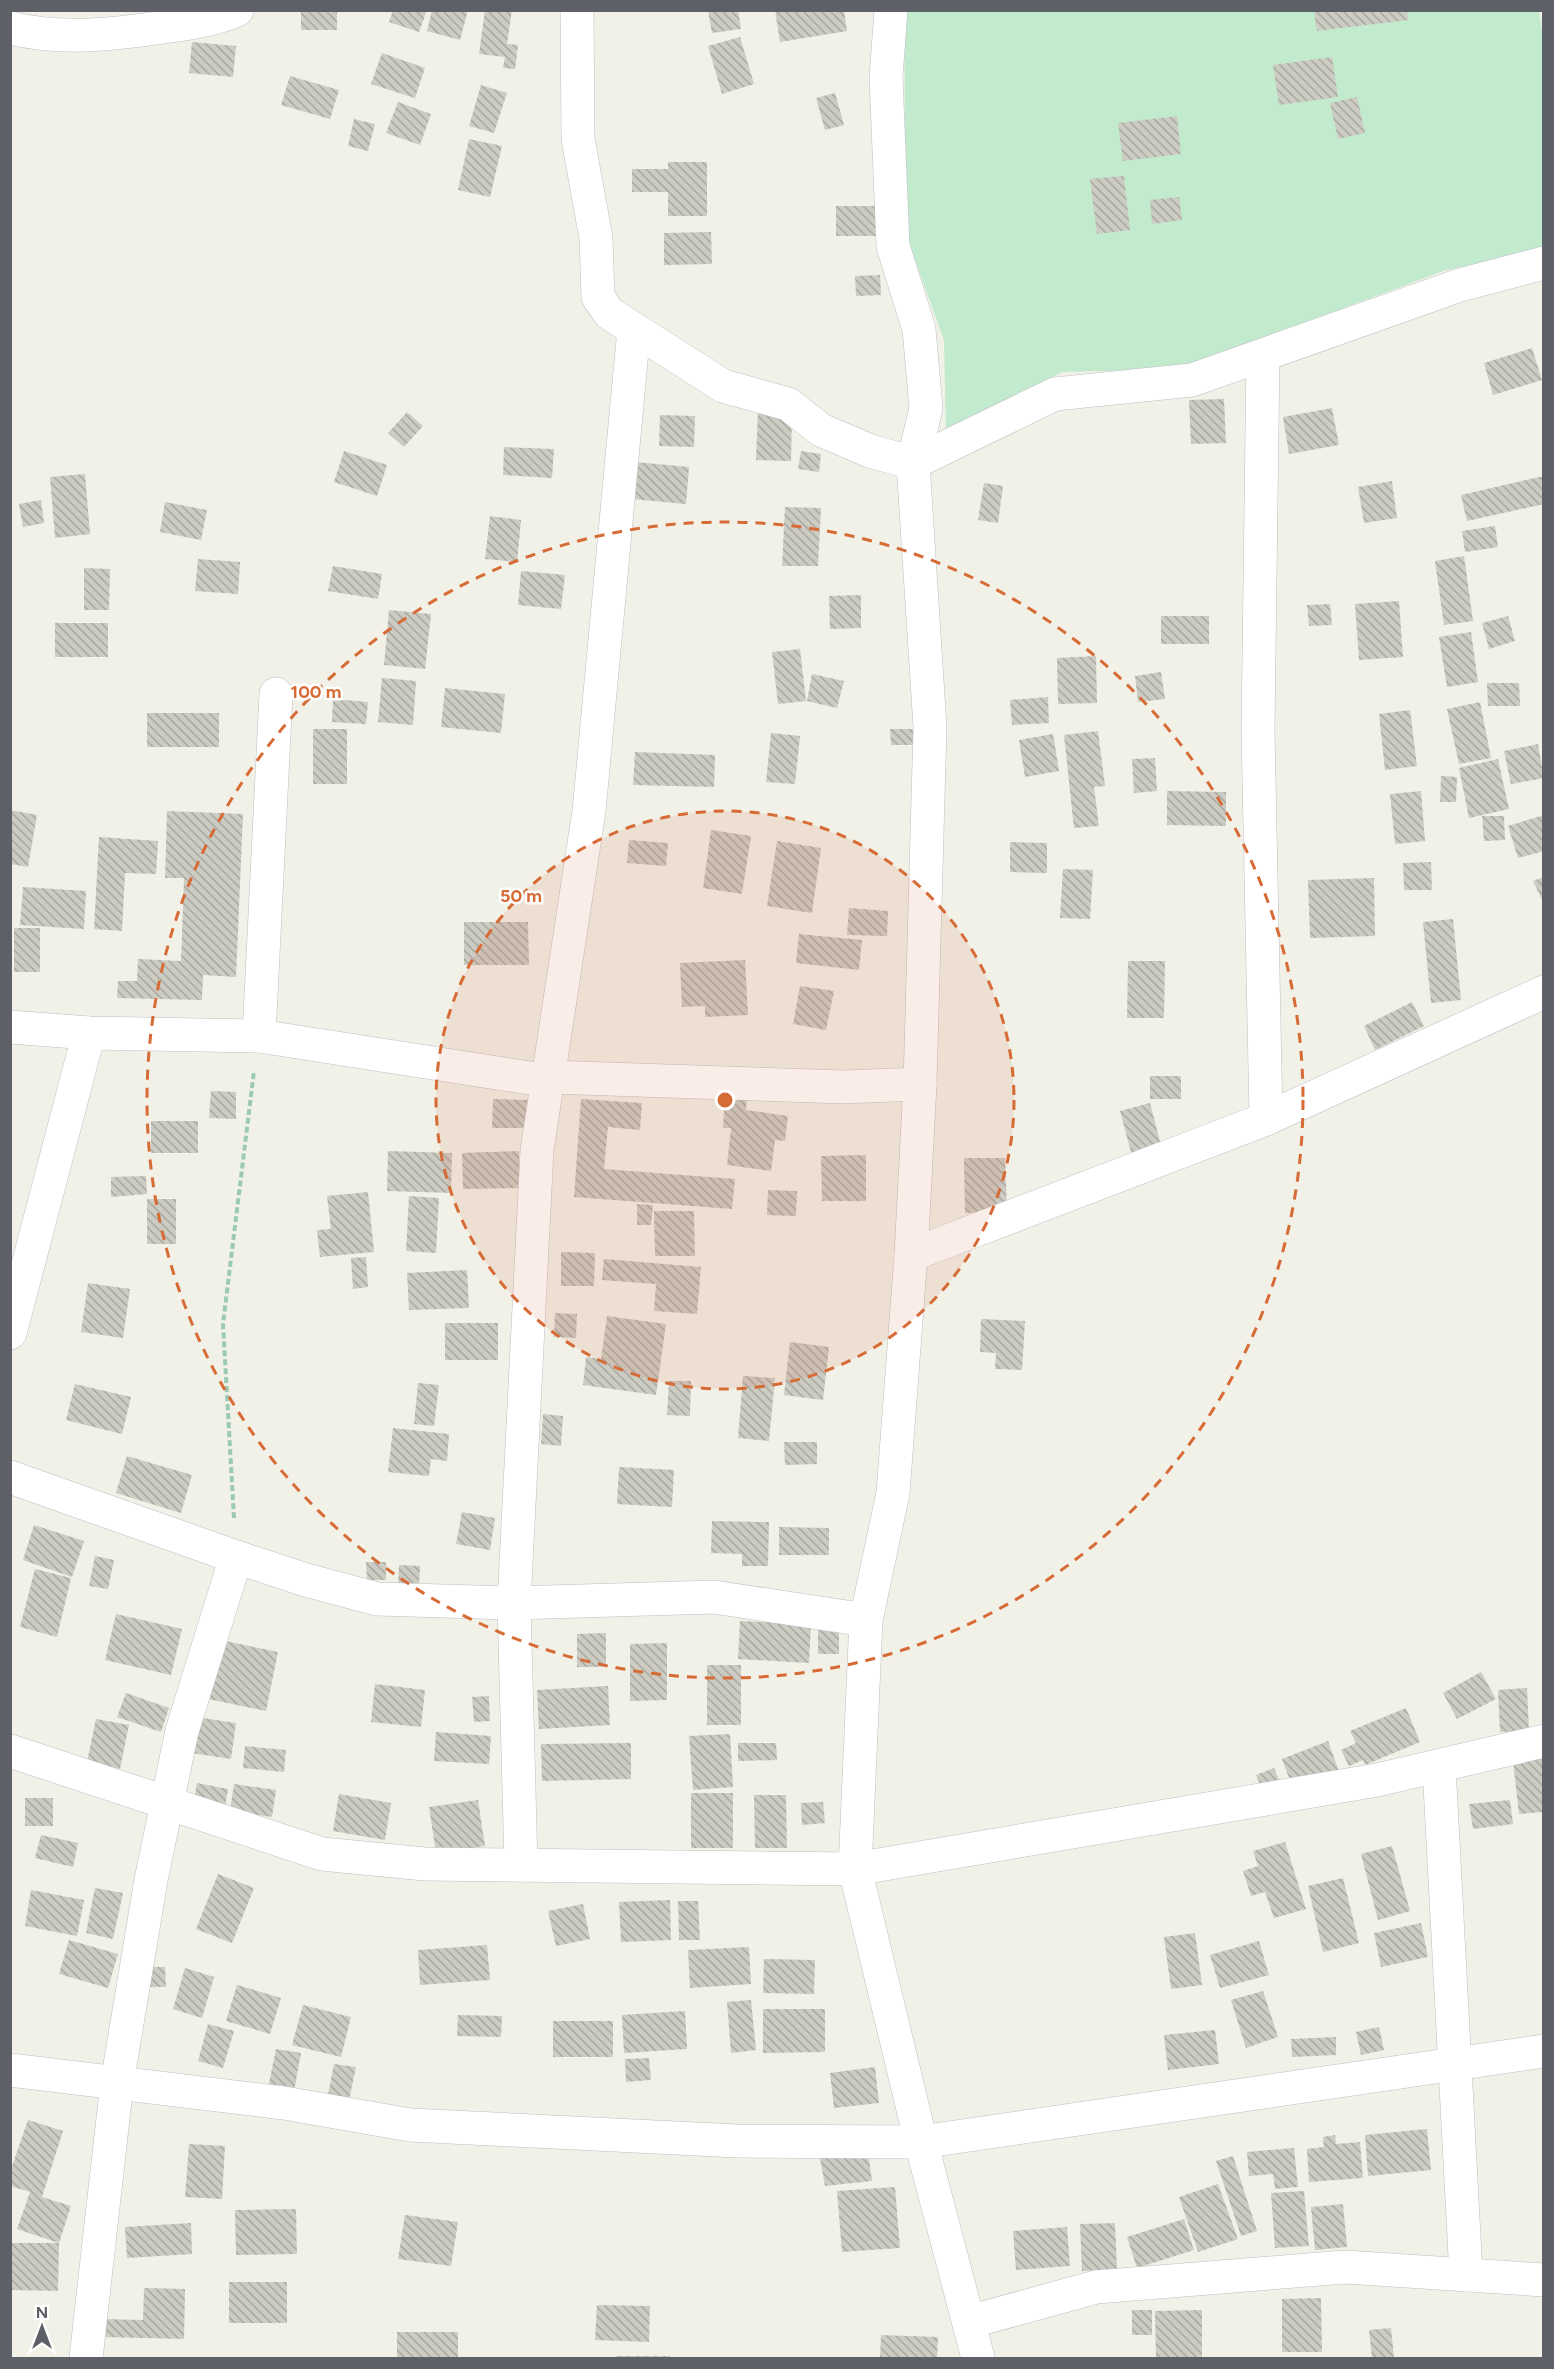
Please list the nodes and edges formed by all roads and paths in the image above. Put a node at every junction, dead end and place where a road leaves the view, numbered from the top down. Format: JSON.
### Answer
{"nodes":[{"id":1,"x":237,"y":10,"type":"edge"},
{"id":2,"x":576,"y":10,"type":"edge"},
{"id":3,"x":891,"y":10,"type":"edge"},
{"id":4,"x":10,"y":28,"type":"edge"},
{"id":5,"x":1544,"y":263,"type":"edge"},
{"id":6,"x":634,"y":329,"type":"junction"},
{"id":7,"x":1263,"y":356,"type":"junction"},
{"id":8,"x":913,"y":463,"type":"junction"},
{"id":9,"x":276,"y":694,"type":"dead end"},
{"id":10,"x":1544,"y":992,"type":"edge"},
{"id":11,"x":10,"y":1027,"type":"edge"},
{"id":12,"x":89,"y":1033,"type":"junction"},
{"id":13,"x":259,"y":1036,"type":"junction"},
{"id":14,"x":549,"y":1077,"type":"junction"},
{"id":15,"x":920,"y":1083,"type":"junction"},
{"id":16,"x":1266,"y":1119,"type":"junction"},
{"id":17,"x":911,"y":1255,"type":"junction"},
{"id":18,"x":10,"y":1333,"type":"edge"},
{"id":19,"x":10,"y":1477,"type":"edge"},
{"id":20,"x":236,"y":1557,"type":"junction"},
{"id":21,"x":514,"y":1603,"type":"junction"},
{"id":22,"x":866,"y":1620,"type":"junction"},
{"id":23,"x":1544,"y":1742,"type":"edge"},
{"id":24,"x":10,"y":1751,"type":"edge"},
{"id":25,"x":1438,"y":1766,"type":"junction"},
{"id":26,"x":167,"y":1803,"type":"junction"},
{"id":27,"x":521,"y":1865,"type":"junction"},
{"id":28,"x":855,"y":1869,"type":"junction"},
{"id":29,"x":1544,"y":2051,"type":"edge"},
{"id":30,"x":1455,"y":2064,"type":"junction"},
{"id":31,"x":10,"y":2070,"type":"edge"},
{"id":32,"x":117,"y":2083,"type":"junction"},
{"id":33,"x":921,"y":2142,"type":"junction"},
{"id":34,"x":1466,"y":2275,"type":"junction"},
{"id":35,"x":1544,"y":2280,"type":"edge"},
{"id":36,"x":969,"y":2322,"type":"junction"},
{"id":37,"x":86,"y":2358,"type":"edge"},
{"id":38,"x":978,"y":2358,"type":"edge"}],
"edges":[{"from":1,"to":4,"type":"street"},
{"from":2,"to":6,"type":"street"},
{"from":3,"to":8,"type":"street"},
{"from":5,"to":7,"type":"street"},
{"from":6,"to":8,"type":"street"},
{"from":6,"to":14,"type":"street"},
{"from":7,"to":8,"type":"street"},
{"from":7,"to":16,"type":"street"},
{"from":8,"to":15,"type":"street"},
{"from":9,"to":13,"type":"street"},
{"from":10,"to":16,"type":"street"},
{"from":11,"to":12,"type":"street"},
{"from":12,"to":13,"type":"street"},
{"from":12,"to":18,"type":"street"},
{"from":13,"to":14,"type":"street"},
{"from":13,"to":20,"type":"path"},
{"from":14,"to":15,"type":"street"},
{"from":14,"to":21,"type":"street"},
{"from":15,"to":17,"type":"street"},
{"from":16,"to":17,"type":"street"},
{"from":17,"to":22,"type":"street"},
{"from":19,"to":20,"type":"street"},
{"from":20,"to":21,"type":"street"},
{"from":20,"to":26,"type":"street"},
{"from":21,"to":22,"type":"street"},
{"from":21,"to":27,"type":"street"},
{"from":22,"to":28,"type":"street"},
{"from":23,"to":25,"type":"street"},
{"from":24,"to":26,"type":"street"},
{"from":25,"to":28,"type":"street"},
{"from":25,"to":30,"type":"street"},
{"from":26,"to":27,"type":"street"},
{"from":26,"to":32,"type":"street"},
{"from":27,"to":28,"type":"street"},
{"from":28,"to":33,"type":"street"},
{"from":29,"to":30,"type":"street"},
{"from":30,"to":33,"type":"street"},
{"from":30,"to":34,"type":"street"},
{"from":31,"to":32,"type":"street"},
{"from":32,"to":33,"type":"street"},
{"from":32,"to":37,"type":"street"},
{"from":33,"to":36,"type":"street"},
{"from":34,"to":35,"type":"street"},
{"from":34,"to":36,"type":"street"},
{"from":36,"to":38,"type":"street"}]}
